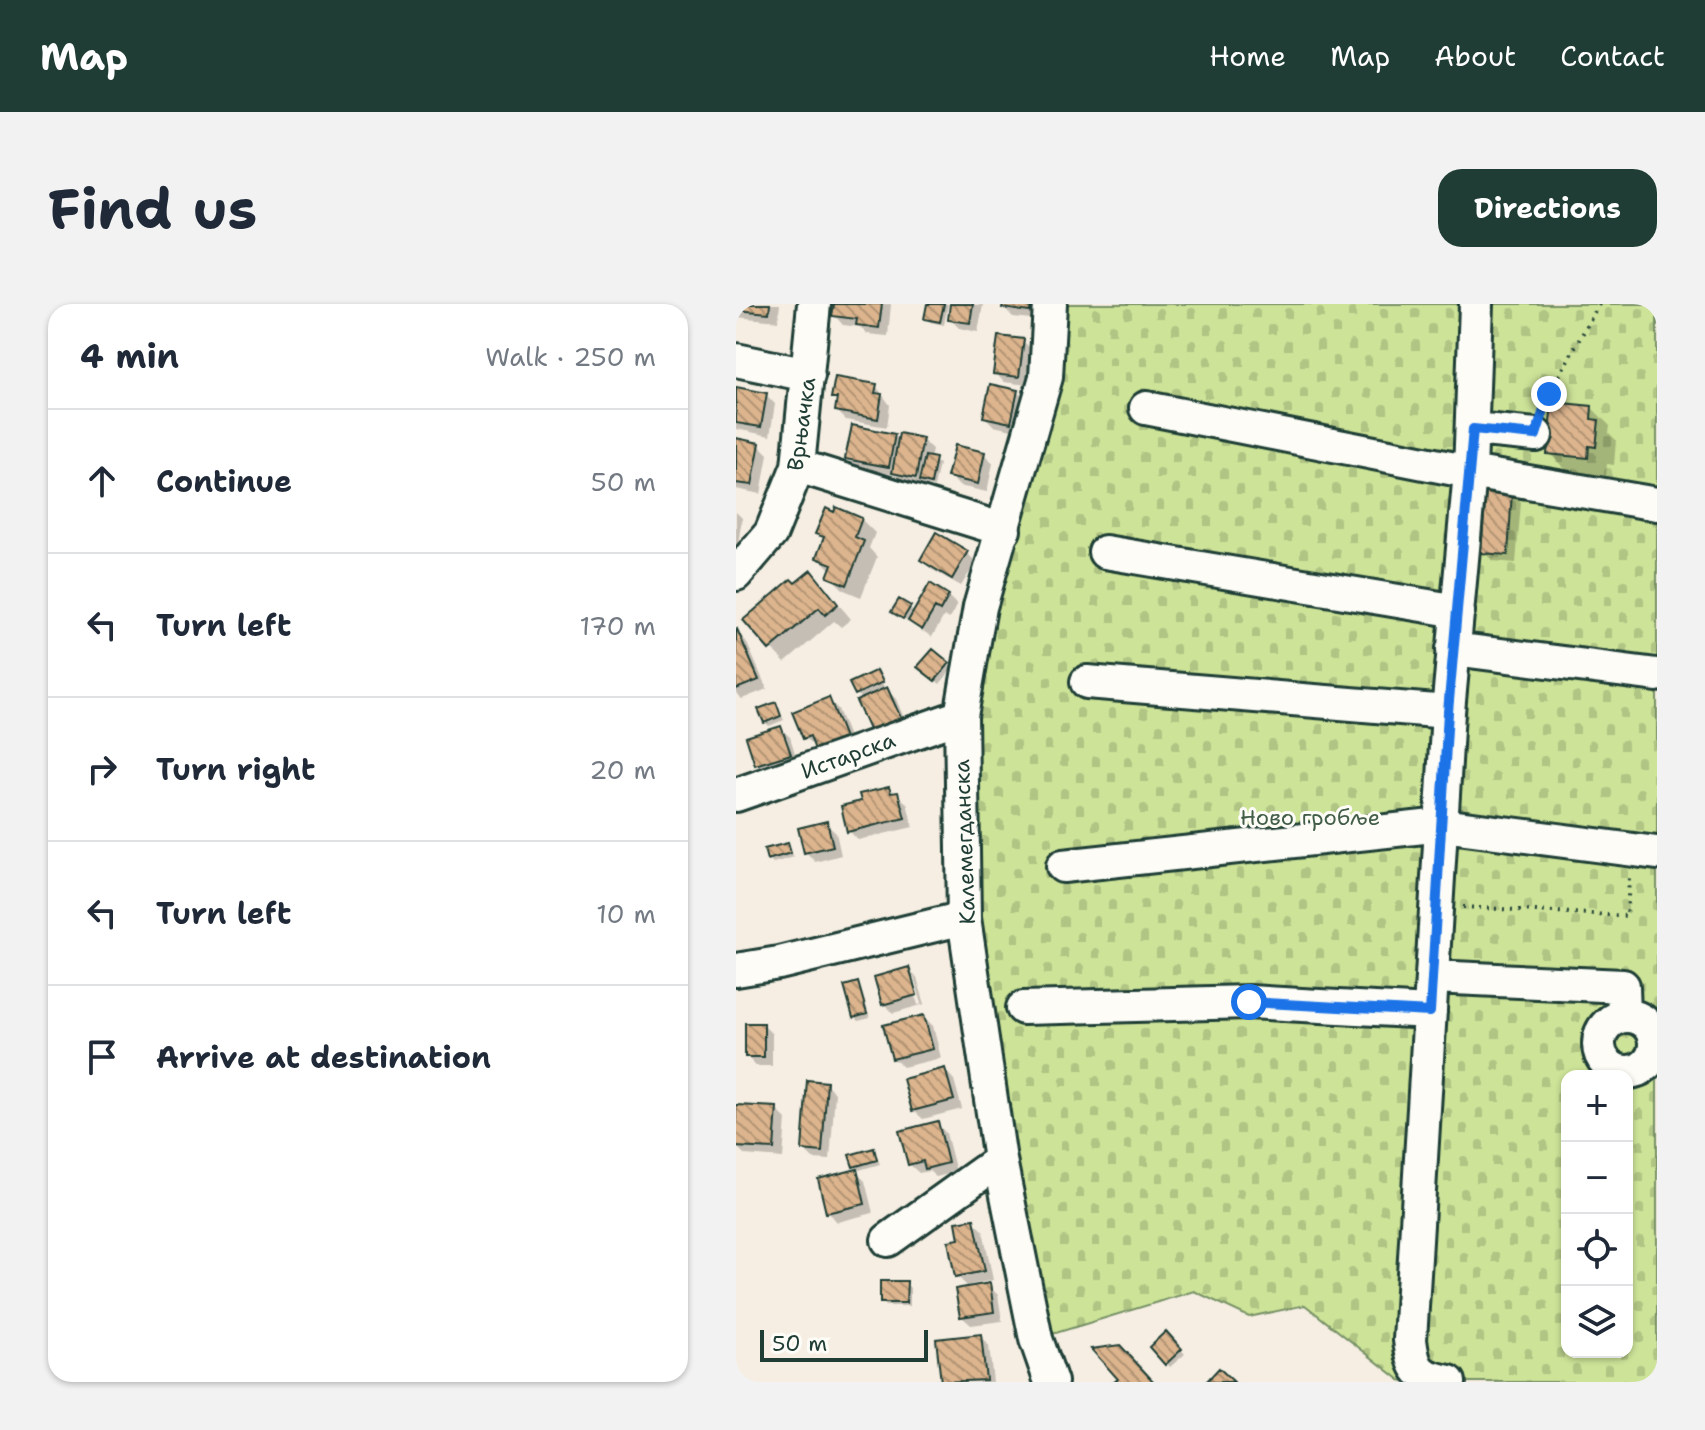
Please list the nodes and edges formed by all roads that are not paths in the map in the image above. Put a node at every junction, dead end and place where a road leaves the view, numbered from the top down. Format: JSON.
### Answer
{"nodes":[{"id":1,"x":814,"y":304,"type":"edge"},
{"id":2,"x":1050,"y":304,"type":"edge"},
{"id":3,"x":1476,"y":304,"type":"edge"},
{"id":4,"x":736,"y":360,"type":"edge"},
{"id":5,"x":808,"y":375,"type":"junction"},
{"id":6,"x":1146,"y":408,"type":"dead end"},
{"id":7,"x":1473,"y":429,"type":"junction"},
{"id":8,"x":1536,"y":435,"type":"road end"},
{"id":9,"x":798,"y":466,"type":"junction"},
{"id":10,"x":1470,"y":472,"type":"junction"},
{"id":11,"x":1657,"y":504,"type":"edge"},
{"id":12,"x":1004,"y":530,"type":"junction"},
{"id":13,"x":1105,"y":552,"type":"dead end"},
{"id":14,"x":736,"y":574,"type":"edge"},
{"id":15,"x":1458,"y":611,"type":"junction"},
{"id":16,"x":1453,"y":649,"type":"junction"},
{"id":17,"x":1657,"y":675,"type":"edge"},
{"id":18,"x":1087,"y":682,"type":"dead end"},
{"id":19,"x":1448,"y":712,"type":"junction"},
{"id":20,"x":961,"y":716,"type":"junction"},
{"id":21,"x":736,"y":795,"type":"edge"},
{"id":22,"x":1442,"y":825,"type":"junction"},
{"id":23,"x":1644,"y":852,"type":"edge"},
{"id":24,"x":1063,"y":866,"type":"dead end"},
{"id":25,"x":964,"y":918,"type":"junction"},
{"id":26,"x":736,"y":970,"type":"edge"},
{"id":27,"x":1432,"y":977,"type":"junction"},
{"id":28,"x":1023,"y":1008,"type":"dead end"},
{"id":29,"x":1430,"y":1012,"type":"junction"},
{"id":30,"x":1624,"y":1015,"type":"dead end"},
{"id":31,"x":1000,"y":1160,"type":"junction"},
{"id":32,"x":888,"y":1240,"type":"dead end"},
{"id":33,"x":1051,"y":1382,"type":"edge"},
{"id":34,"x":1449,"y":1382,"type":"edge"}],
"edges":[{"from":1,"to":5,"type":"street","name":"Врњачка"},
{"from":2,"to":12,"type":"street","name":"Калемегданска"},
{"from":3,"to":7,"type":"street"},
{"from":4,"to":5,"type":"street"},
{"from":5,"to":9,"type":"street","name":"Врњачка"},
{"from":6,"to":10,"type":"street"},
{"from":7,"to":8,"type":"street"},
{"from":7,"to":10,"type":"street"},
{"from":9,"to":12,"type":"street"},
{"from":9,"to":14,"type":"street","name":"Врњачка"},
{"from":10,"to":11,"type":"street"},
{"from":10,"to":15,"type":"street"},
{"from":12,"to":20,"type":"street","name":"Калемегданска"},
{"from":13,"to":15,"type":"street"},
{"from":15,"to":16,"type":"street"},
{"from":16,"to":17,"type":"street"},
{"from":16,"to":19,"type":"street"},
{"from":18,"to":19,"type":"street"},
{"from":19,"to":22,"type":"street"},
{"from":20,"to":21,"type":"street","name":"Истарска"},
{"from":20,"to":25,"type":"street","name":"Калемегданска"},
{"from":22,"to":23,"type":"street"},
{"from":22,"to":24,"type":"street"},
{"from":22,"to":27,"type":"street"},
{"from":25,"to":26,"type":"street"},
{"from":25,"to":31,"type":"street","name":"Калемегданска"},
{"from":27,"to":29,"type":"street"},
{"from":27,"to":30,"type":"street"},
{"from":28,"to":29,"type":"street"},
{"from":29,"to":34,"type":"street"},
{"from":31,"to":32,"type":"street"},
{"from":31,"to":33,"type":"street","name":"Калемегданска"}]}
